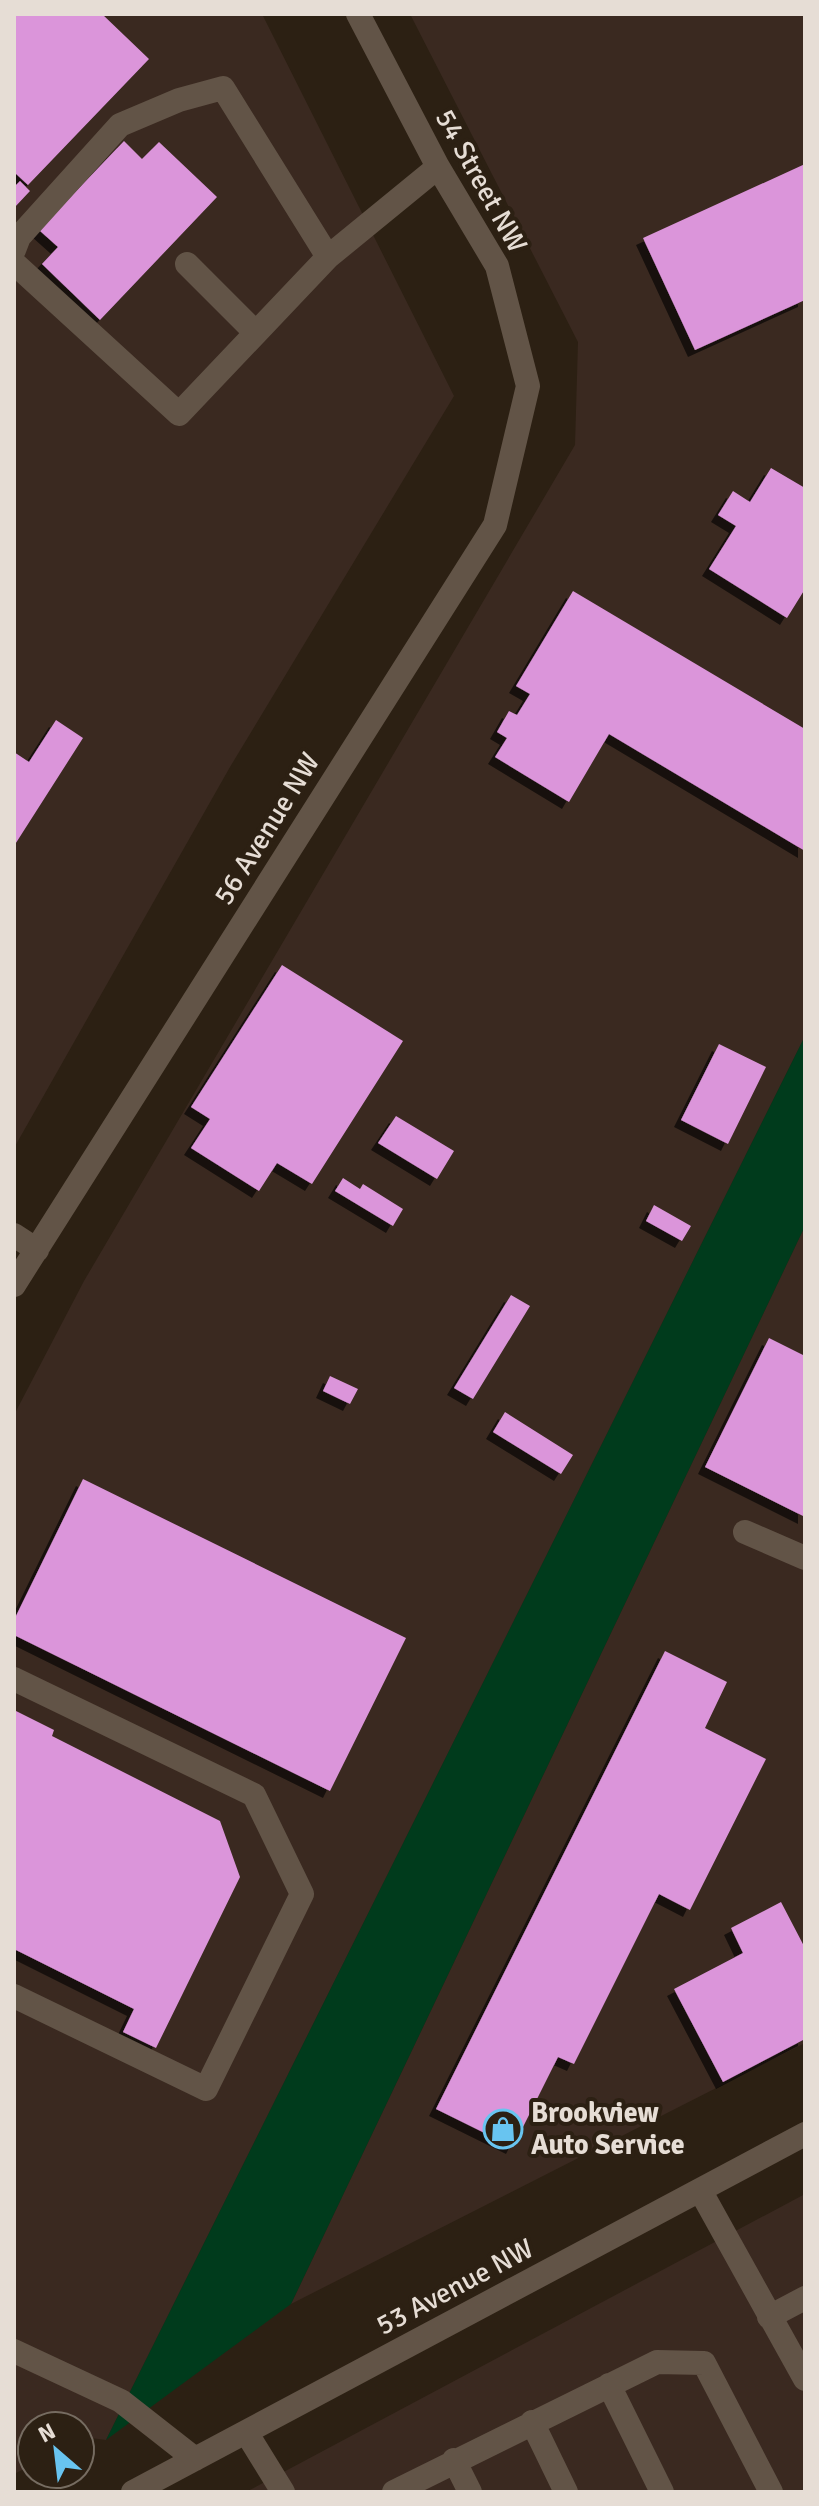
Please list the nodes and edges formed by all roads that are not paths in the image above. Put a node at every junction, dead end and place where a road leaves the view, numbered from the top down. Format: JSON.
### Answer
{"nodes":[{"id":1,"x":358,"y":14,"type":"edge"},
{"id":2,"x":438,"y":167,"type":"junction"},
{"id":3,"x":14,"y":250,"type":"edge"},
{"id":4,"x":328,"y":257,"type":"junction"},
{"id":5,"x":14,"y":263,"type":"edge"},
{"id":6,"x":187,"y":264,"type":"dead end"},
{"id":7,"x":256,"y":333,"type":"junction"},
{"id":8,"x":528,"y":386,"type":"joint"},
{"id":9,"x":14,"y":1235,"type":"edge"},
{"id":10,"x":37,"y":1250,"type":"junction"},
{"id":11,"x":14,"y":1285,"type":"edge"},
{"id":12,"x":745,"y":1532,"type":"dead end"},
{"id":13,"x":805,"y":1558,"type":"edge"},
{"id":14,"x":14,"y":1679,"type":"edge"},
{"id":15,"x":14,"y":1996,"type":"edge"},
{"id":16,"x":805,"y":2134,"type":"edge"},
{"id":17,"x":700,"y":2190,"type":"junction"},
{"id":18,"x":805,"y":2298,"type":"edge"},
{"id":19,"x":769,"y":2317,"type":"junction"},
{"id":20,"x":14,"y":2351,"type":"edge"},
{"id":21,"x":805,"y":2379,"type":"edge"},
{"id":22,"x":609,"y":2385,"type":"junction"},
{"id":23,"x":532,"y":2422,"type":"junction"},
{"id":24,"x":246,"y":2432,"type":"junction"},
{"id":25,"x":195,"y":2459,"type":"junction"},
{"id":26,"x":454,"y":2460,"type":"junction"},
{"id":27,"x":133,"y":2492,"type":"edge"},
{"id":28,"x":283,"y":2492,"type":"edge"},
{"id":29,"x":394,"y":2492,"type":"edge"},
{"id":30,"x":470,"y":2492,"type":"edge"},
{"id":31,"x":566,"y":2492,"type":"edge"},
{"id":32,"x":662,"y":2492,"type":"edge"},
{"id":33,"x":771,"y":2492,"type":"edge"}],
"edges":[{"from":1,"to":2,"type":"street","name":"54 Street NW"},
{"from":2,"to":4,"type":"street"},
{"from":2,"to":8,"type":"street","name":"54 Street NW"},
{"from":3,"to":4,"type":"street"},
{"from":4,"to":7,"type":"street"},
{"from":5,"to":7,"type":"street"},
{"from":6,"to":7,"type":"street"},
{"from":8,"to":10,"type":"street","name":"56 Avenue NW"},
{"from":9,"to":10,"type":"street"},
{"from":10,"to":11,"type":"street","name":"56 Avenue NW"},
{"from":12,"to":13,"type":"street"},
{"from":14,"to":15,"type":"street"},
{"from":16,"to":17,"type":"street","name":"53 Avenue NW"},
{"from":17,"to":19,"type":"street"},
{"from":17,"to":24,"type":"street","name":"53 Avenue NW"},
{"from":18,"to":19,"type":"street"},
{"from":19,"to":21,"type":"street"},
{"from":20,"to":25,"type":"street"},
{"from":22,"to":23,"type":"street"},
{"from":22,"to":32,"type":"street"},
{"from":22,"to":33,"type":"street"},
{"from":23,"to":26,"type":"street"},
{"from":23,"to":31,"type":"street"},
{"from":24,"to":25,"type":"street","name":"53 Avenue NW"},
{"from":24,"to":28,"type":"street"},
{"from":25,"to":27,"type":"street","name":"53 Avenue NW"},
{"from":26,"to":29,"type":"street"},
{"from":26,"to":30,"type":"street"}]}
